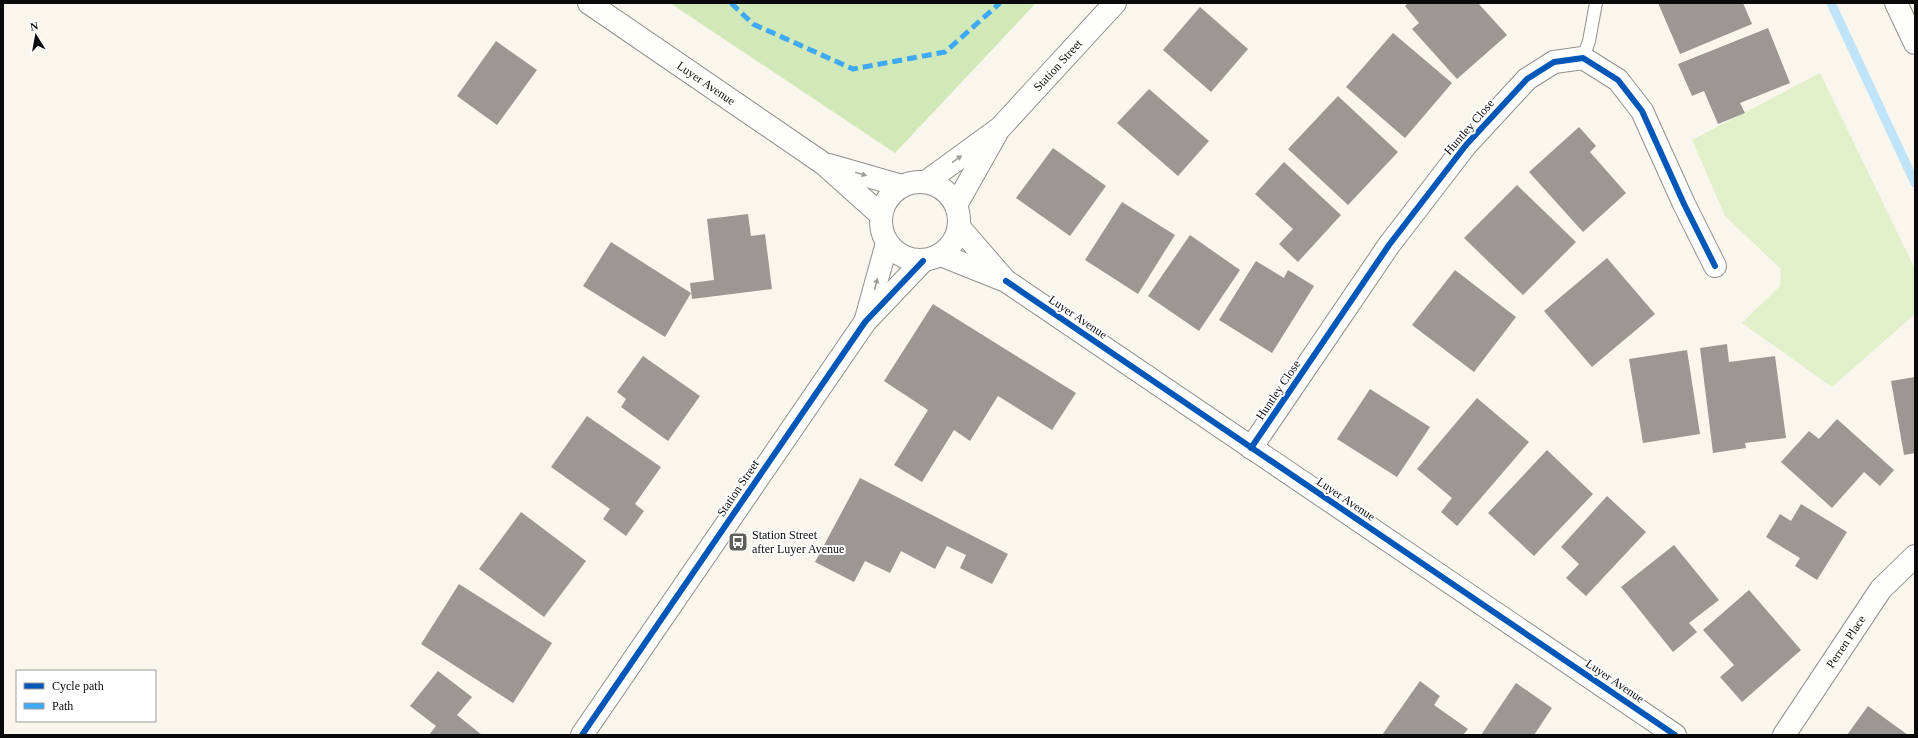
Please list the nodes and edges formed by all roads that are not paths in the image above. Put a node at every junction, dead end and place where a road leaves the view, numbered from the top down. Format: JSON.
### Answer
{"nodes":[{"id":1,"x":589,"y":3,"type":"edge"},
{"id":2,"x":1115,"y":3,"type":"edge"},
{"id":3,"x":1596,"y":3,"type":"edge"},
{"id":4,"x":1896,"y":3,"type":"edge"},
{"id":5,"x":1915,"y":43,"type":"edge"},
{"id":6,"x":1583,"y":58,"type":"junction"},
{"id":7,"x":1000,"y":128,"type":"junction"},
{"id":8,"x":824,"y":164,"type":"junction"},
{"id":9,"x":926,"y":182,"type":"junction"},
{"id":10,"x":902,"y":186,"type":"junction"},
{"id":11,"x":956,"y":205,"type":"junction"},
{"id":12,"x":881,"y":215,"type":"junction"},
{"id":13,"x":959,"y":227,"type":"junction"},
{"id":14,"x":887,"y":243,"type":"junction"},
{"id":15,"x":932,"y":258,"type":"junction"},
{"id":16,"x":1716,"y":266,"type":"dead end"},
{"id":17,"x":1006,"y":281,"type":"junction"},
{"id":18,"x":865,"y":322,"type":"junction"},
{"id":19,"x":1251,"y":448,"type":"junction"},
{"id":20,"x":1915,"y":556,"type":"edge"},
{"id":21,"x":582,"y":735,"type":"edge"},
{"id":22,"x":1675,"y":735,"type":"edge"},
{"id":23,"x":1784,"y":735,"type":"edge"}],
"edges":[{"from":1,"to":8,"type":"street","name":"Luyer Avenue"},
{"from":2,"to":7,"type":"street","name":"Station Street"},
{"from":3,"to":6,"type":"lane"},
{"from":4,"to":5,"type":"street"},
{"from":6,"to":16,"type":"street"},
{"from":6,"to":19,"type":"street","name":"Huntley Close"},
{"from":9,"to":7,"type":"street","name":"Station Street","one_way":true},
{"from":7,"to":11,"type":"street","name":"Station Street"},
{"from":8,"to":10,"type":"street","name":"Luyer Avenue","one_way":true},
{"from":8,"to":12,"type":"street","name":"Luyer Avenue"},
{"from":9,"to":10,"type":"street"},
{"from":9,"to":11,"type":"street"},
{"from":10,"to":12,"type":"street"},
{"from":11,"to":13,"type":"street"},
{"from":12,"to":14,"type":"street"},
{"from":13,"to":15,"type":"street"},
{"from":13,"to":17,"type":"street","name":"Luyer Avenue"},
{"from":14,"to":15,"type":"street"},
{"from":18,"to":14,"type":"street","name":"Station Street","one_way":true},
{"from":15,"to":17,"type":"street","name":"Luyer Avenue"},
{"from":15,"to":18,"type":"street","name":"Station Street"},
{"from":17,"to":19,"type":"street","name":"Luyer Avenue"},
{"from":18,"to":21,"type":"street","name":"Station Street"},
{"from":19,"to":22,"type":"street","name":"Luyer Avenue"},
{"from":20,"to":23,"type":"street","name":"Perren Place"}]}
